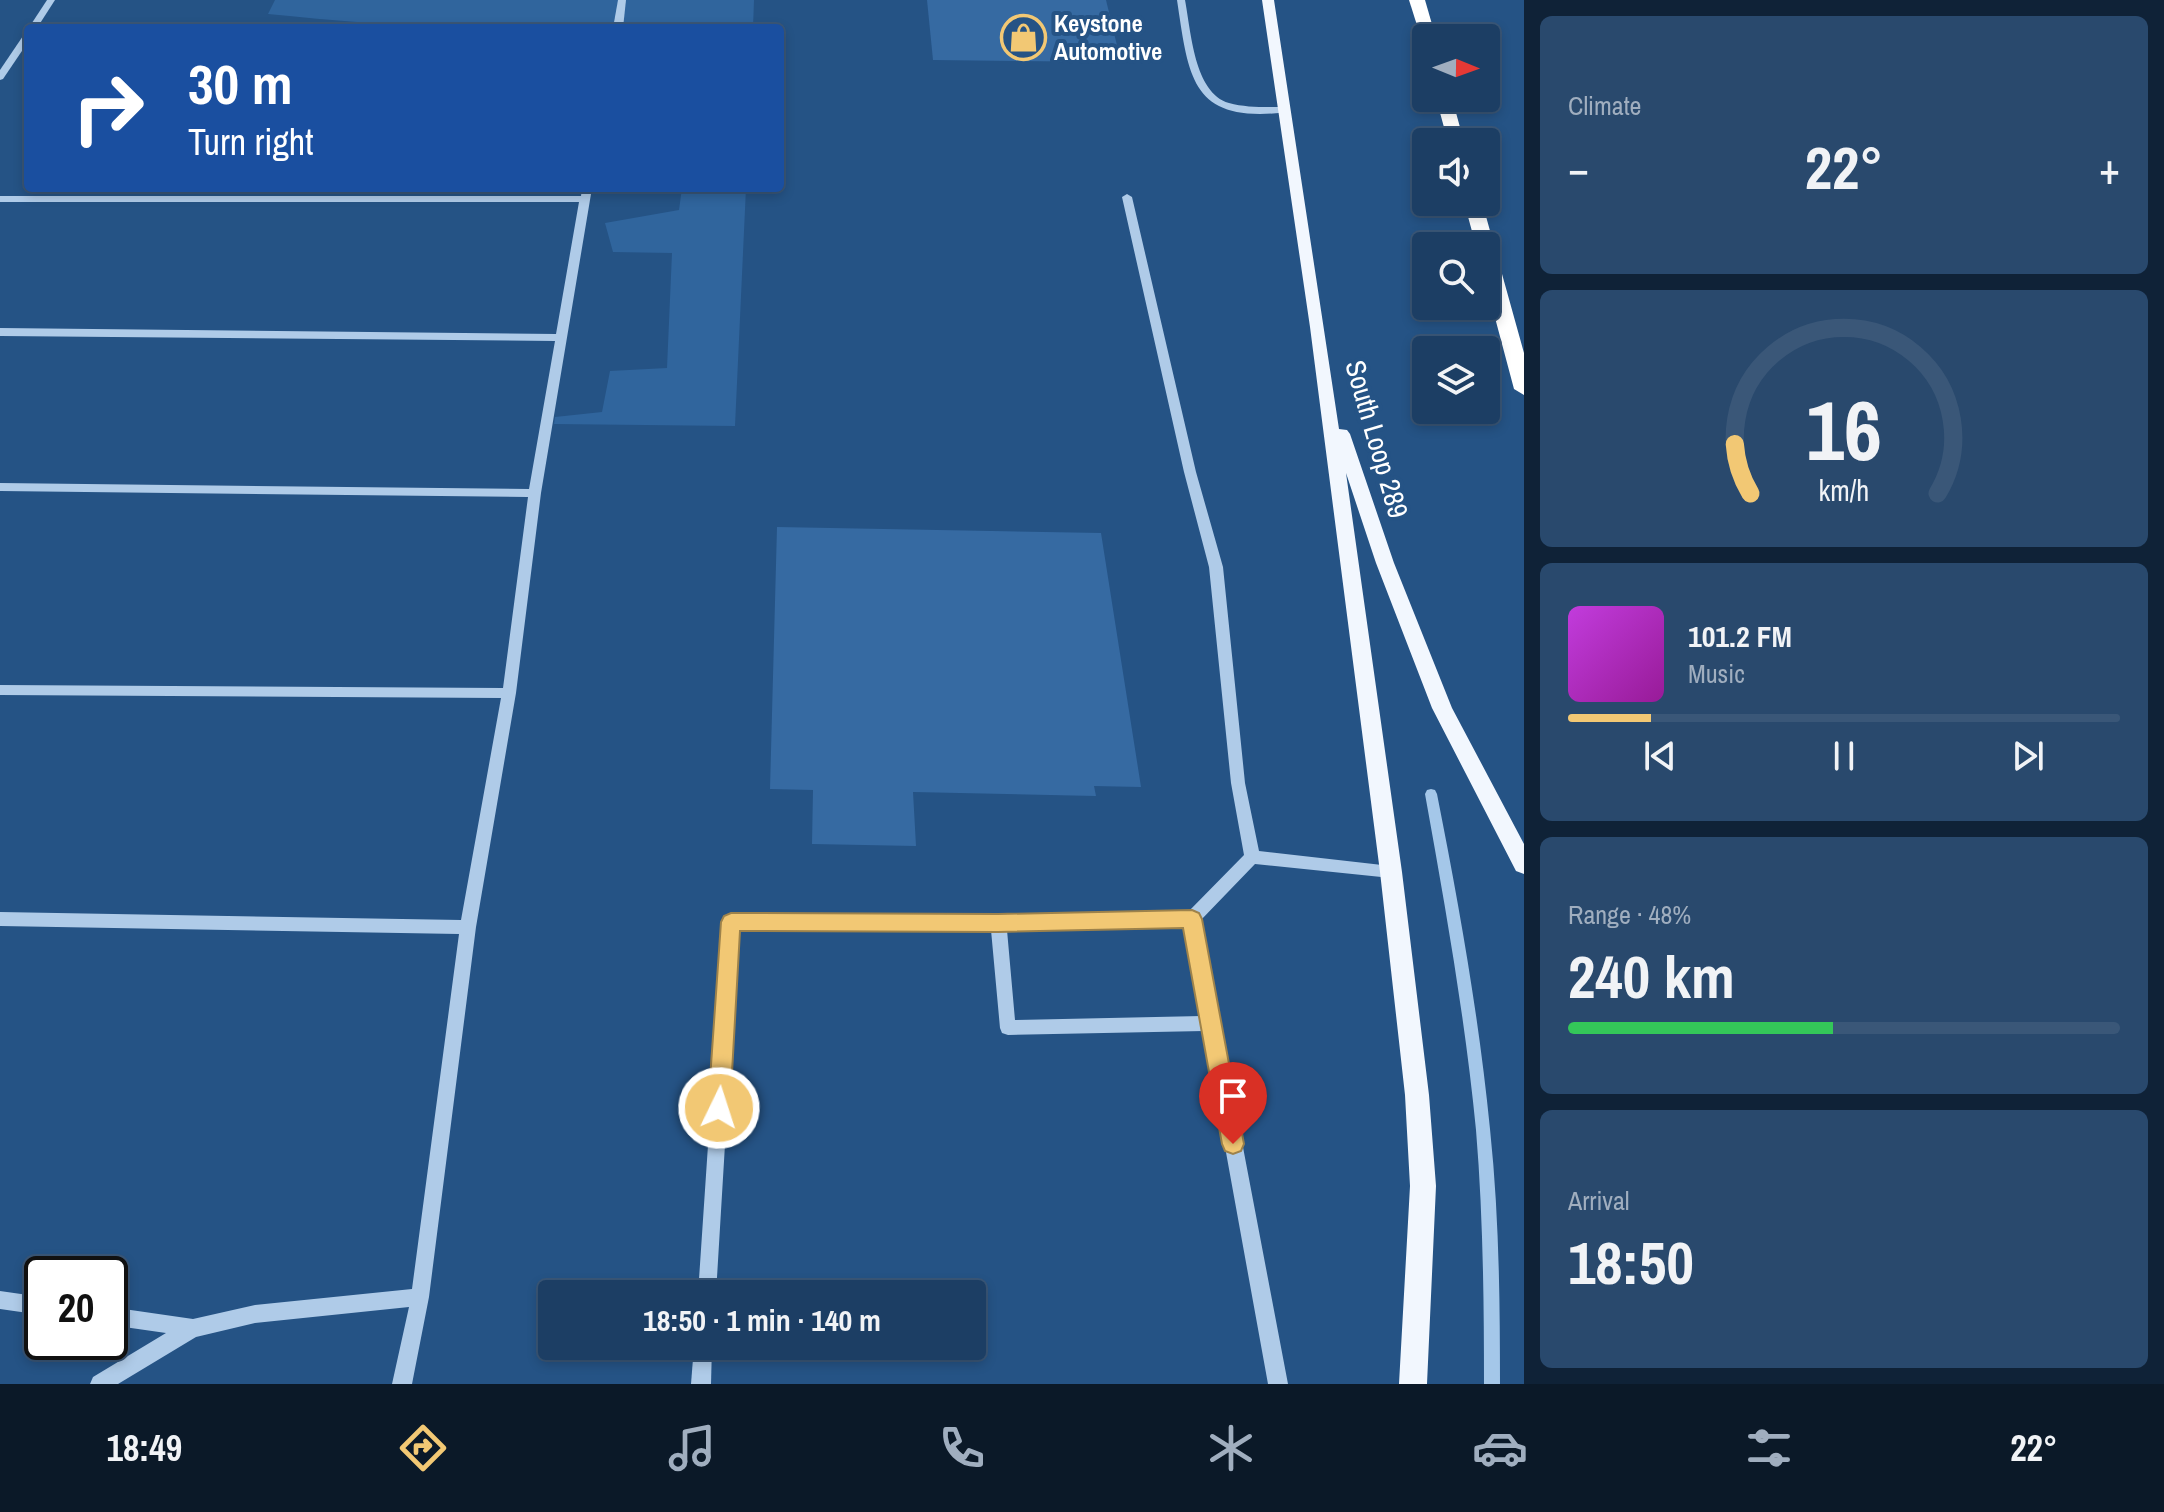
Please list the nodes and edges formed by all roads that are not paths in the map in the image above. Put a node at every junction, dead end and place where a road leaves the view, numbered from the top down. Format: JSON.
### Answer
{"nodes":[{"id":1,"x":51,"y":0,"type":"edge"},
{"id":2,"x":622,"y":0,"type":"edge"},
{"id":3,"x":1181,"y":0,"type":"edge"},
{"id":4,"x":1268,"y":0,"type":"edge"},
{"id":5,"x":1417,"y":0,"type":"edge"},
{"id":6,"x":35,"y":24,"type":"edge"},
{"id":7,"x":619,"y":24,"type":"edge"},
{"id":8,"x":1424,"y":24,"type":"edge"},
{"id":9,"x":24,"y":41,"type":"edge"},
{"id":10,"x":13,"y":57,"type":"junction"},
{"id":11,"x":24,"y":57,"type":"edge"},
{"id":12,"x":0,"y":77,"type":"edge"},
{"id":13,"x":1285,"y":110,"type":"junction"},
{"id":14,"x":586,"y":194,"type":"edge"},
{"id":15,"x":1127,"y":197,"type":"dead end"},
{"id":16,"x":0,"y":199,"type":"edge"},
{"id":17,"x":1500,"y":302,"type":"edge"},
{"id":18,"x":1317,"y":328,"type":"junction"},
{"id":19,"x":0,"y":332,"type":"edge"},
{"id":20,"x":560,"y":338,"type":"junction"},
{"id":21,"x":1524,"y":389,"type":"edge"},
{"id":22,"x":0,"y":487,"type":"edge"},
{"id":23,"x":535,"y":493,"type":"junction"},
{"id":24,"x":0,"y":690,"type":"edge"},
{"id":25,"x":509,"y":693,"type":"junction"},
{"id":26,"x":1252,"y":857,"type":"junction"},
{"id":27,"x":1524,"y":865,"type":"edge"},
{"id":28,"x":1391,"y":872,"type":"junction"},
{"id":29,"x":0,"y":919,"type":"edge"},
{"id":30,"x":1192,"y":919,"type":"junction"},
{"id":31,"x":998,"y":923,"type":"junction"},
{"id":32,"x":468,"y":927,"type":"junction"},
{"id":33,"x":1211,"y":1023,"type":"junction"},
{"id":34,"x":708,"y":1280,"type":"edge"},
{"id":35,"x":420,"y":1297,"type":"junction"},
{"id":36,"x":0,"y":1300,"type":"edge"},
{"id":37,"x":24,"y":1303,"type":"edge"},
{"id":38,"x":128,"y":1319,"type":"edge"},
{"id":39,"x":193,"y":1328,"type":"junction"},
{"id":40,"x":702,"y":1360,"type":"edge"},
{"id":41,"x":100,"y":1384,"type":"edge"},
{"id":42,"x":402,"y":1384,"type":"edge"},
{"id":43,"x":701,"y":1384,"type":"edge"},
{"id":44,"x":1278,"y":1384,"type":"edge"},
{"id":45,"x":1413,"y":1384,"type":"edge"}],
"edges":[{"from":1,"to":6,"type":"street"},
{"from":2,"to":7,"type":"street"},
{"from":3,"to":13,"type":"street"},
{"from":4,"to":13,"type":"main road","name":"South Loop 289"},
{"from":5,"to":8,"type":"highway"},
{"from":9,"to":10,"type":"street"},
{"from":10,"to":11,"type":"street"},
{"from":10,"to":12,"type":"street"},
{"from":13,"to":18,"type":"main road","name":"South Loop 289"},
{"from":14,"to":16,"type":"street"},
{"from":14,"to":20,"type":"street"},
{"from":15,"to":26,"type":"street"},
{"from":17,"to":21,"type":"highway"},
{"from":18,"to":27,"type":"main road","name":"South Loop 289"},
{"from":18,"to":28,"type":"main road"},
{"from":19,"to":20,"type":"street"},
{"from":20,"to":23,"type":"street"},
{"from":22,"to":23,"type":"street"},
{"from":23,"to":25,"type":"street"},
{"from":24,"to":25,"type":"street"},
{"from":25,"to":32,"type":"street"},
{"from":26,"to":28,"type":"street"},
{"from":26,"to":30,"type":"street"},
{"from":28,"to":45,"type":"main road"},
{"from":29,"to":32,"type":"street"},
{"from":30,"to":31,"type":"street"},
{"from":30,"to":33,"type":"street"},
{"from":31,"to":33,"type":"street"},
{"from":31,"to":34,"type":"street"},
{"from":32,"to":35,"type":"street"},
{"from":33,"to":44,"type":"street"},
{"from":35,"to":39,"type":"street"},
{"from":35,"to":42,"type":"street"},
{"from":36,"to":37,"type":"street"},
{"from":38,"to":39,"type":"street"},
{"from":39,"to":41,"type":"street"},
{"from":40,"to":43,"type":"street"}]}
